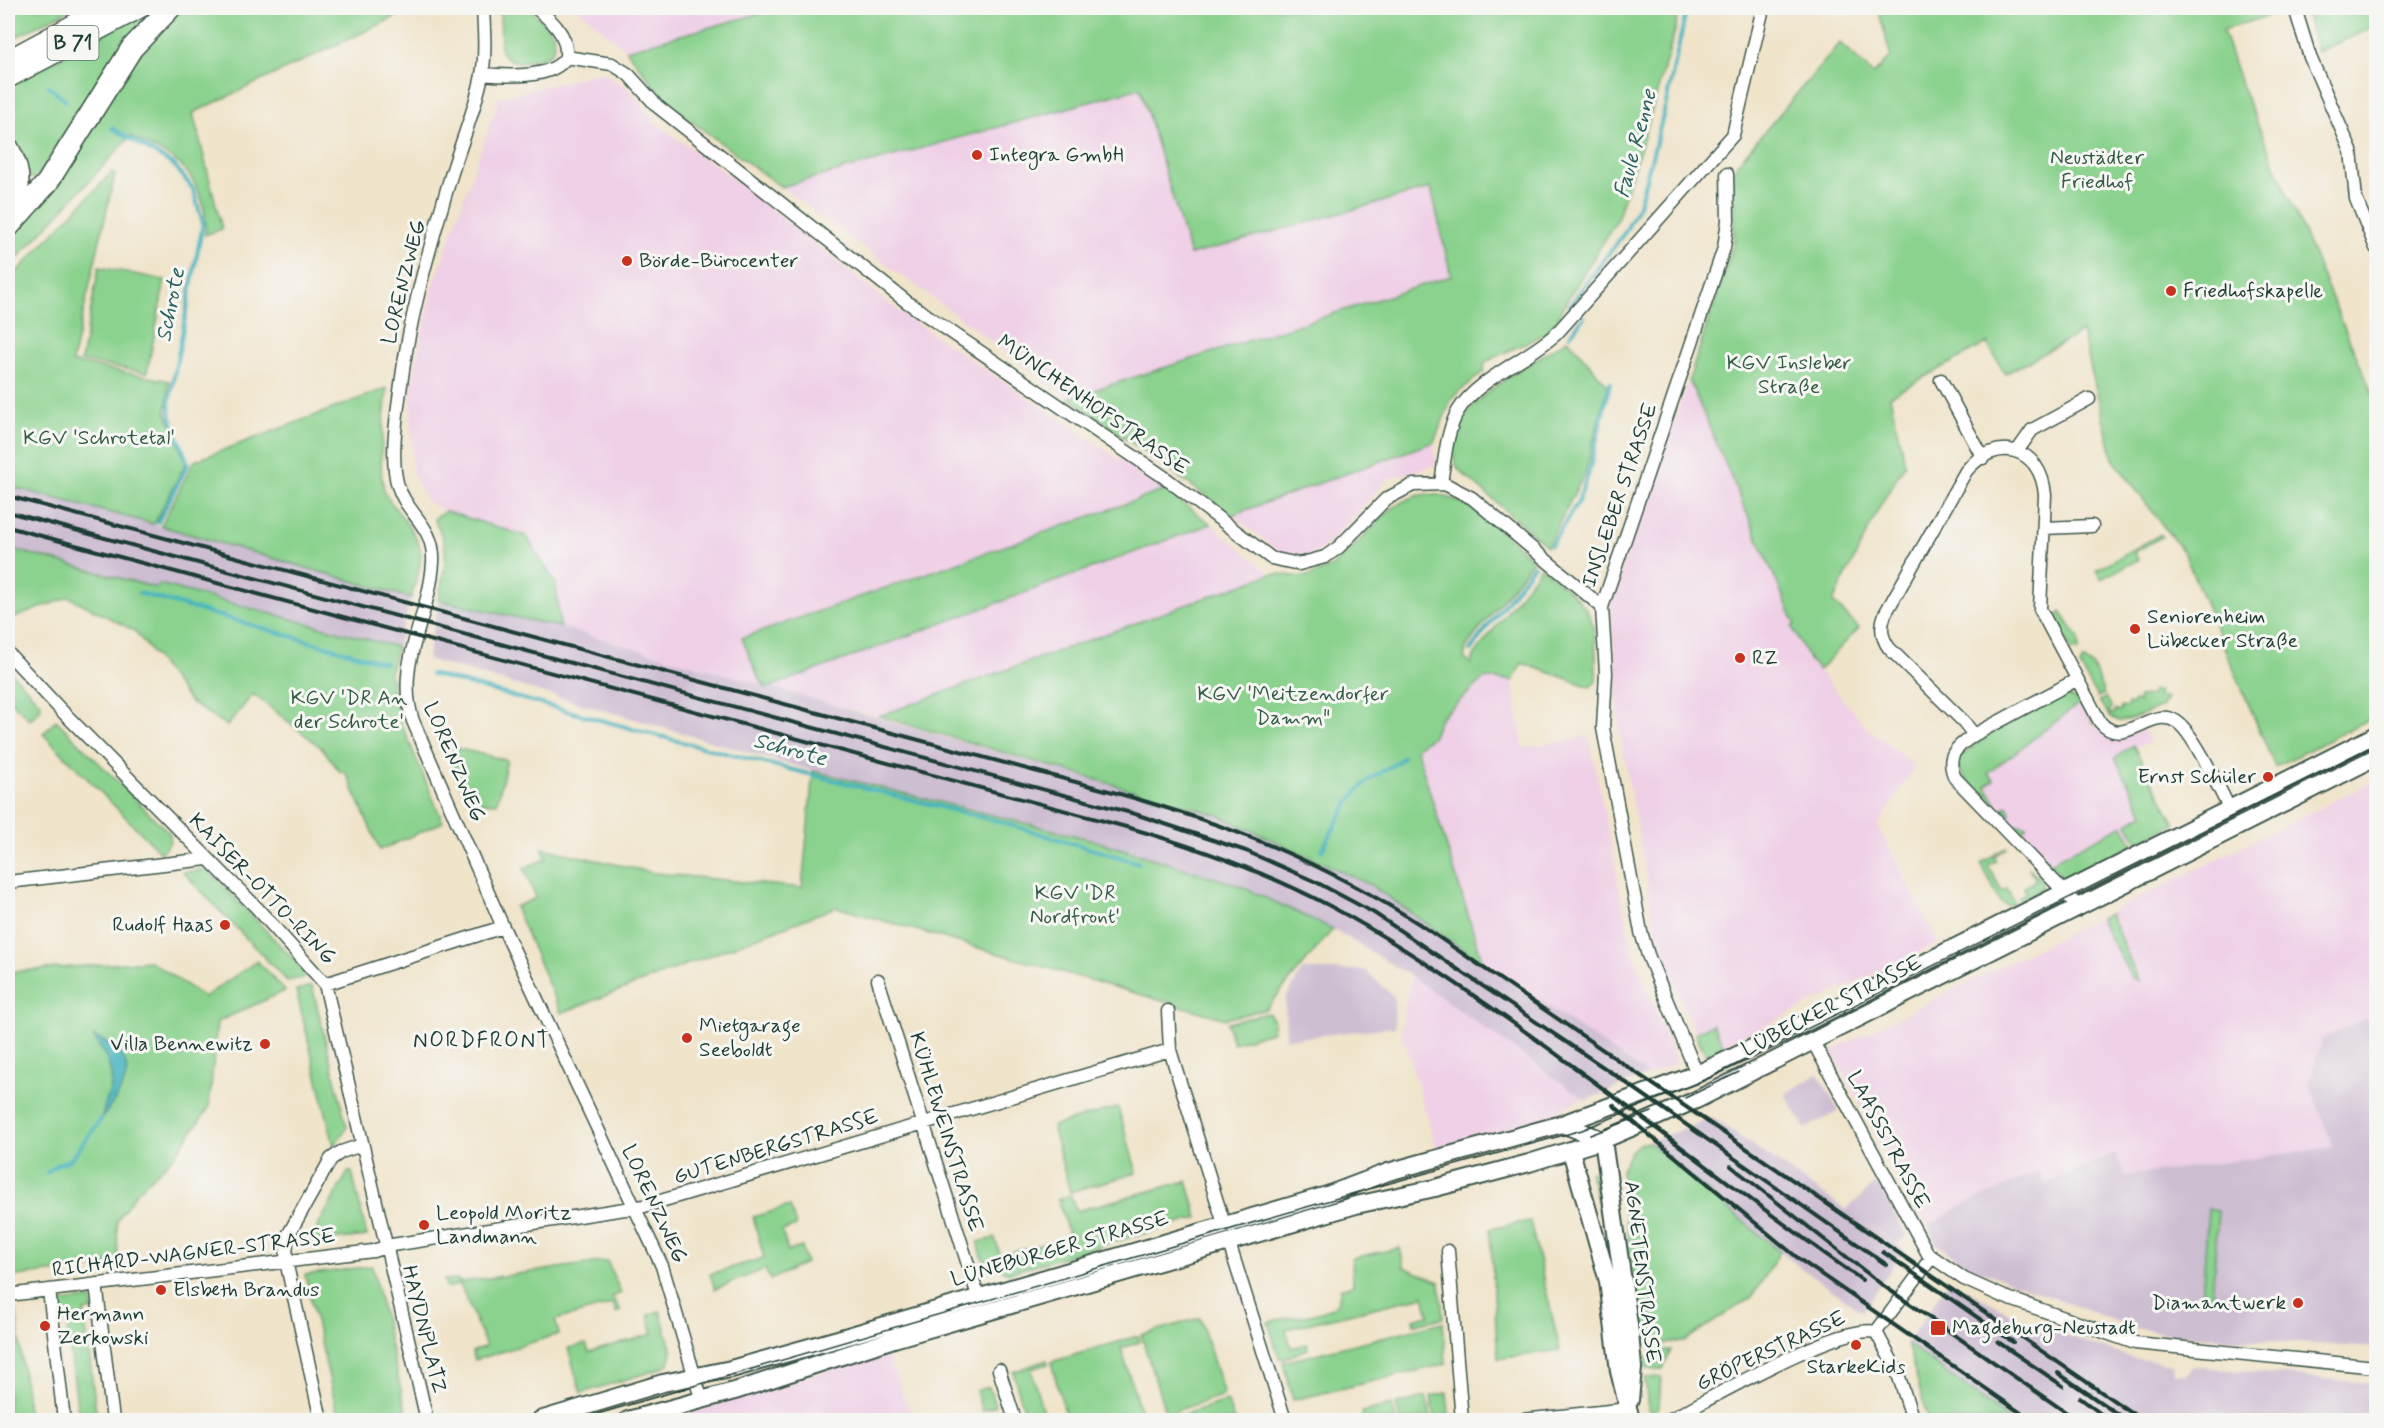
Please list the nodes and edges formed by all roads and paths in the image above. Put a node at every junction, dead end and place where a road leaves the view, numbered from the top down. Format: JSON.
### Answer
{"nodes":[{"id":1,"x":85,"y":8,"type":"edge"},
{"id":2,"x":106,"y":8,"type":"edge"},
{"id":3,"x":138,"y":8,"type":"edge"},
{"id":4,"x":170,"y":8,"type":"edge"},
{"id":5,"x":483,"y":8,"type":"edge"},
{"id":6,"x":536,"y":8,"type":"edge"},
{"id":7,"x":1763,"y":8,"type":"edge"},
{"id":8,"x":2297,"y":15,"type":"dead end"},
{"id":9,"x":566,"y":57,"type":"junction"},
{"id":10,"x":8,"y":61,"type":"edge"},
{"id":11,"x":482,"y":74,"type":"junction"},
{"id":12,"x":8,"y":77,"type":"edge"},
{"id":13,"x":8,"y":148,"type":"edge"},
{"id":14,"x":1726,"y":174,"type":"dead end"},
{"id":15,"x":8,"y":222,"type":"edge"},
{"id":16,"x":8,"y":227,"type":"edge"},
{"id":17,"x":2376,"y":248,"type":"edge"},
{"id":18,"x":1941,"y":380,"type":"dead end"},
{"id":19,"x":2089,"y":399,"type":"dead end"},
{"id":20,"x":2018,"y":450,"type":"junction"},
{"id":21,"x":1983,"y":458,"type":"junction"},
{"id":22,"x":1441,"y":483,"type":"junction"},
{"id":23,"x":2092,"y":526,"type":"dead end"},
{"id":24,"x":2044,"y":528,"type":"junction"},
{"id":25,"x":1602,"y":607,"type":"junction"},
{"id":26,"x":8,"y":653,"type":"edge"},
{"id":27,"x":2076,"y":680,"type":"junction"},
{"id":28,"x":1974,"y":735,"type":"junction"},
{"id":29,"x":2376,"y":735,"type":"edge"},
{"id":30,"x":2376,"y":757,"type":"edge"},
{"id":31,"x":2230,"y":810,"type":"junction"},
{"id":32,"x":207,"y":859,"type":"junction"},
{"id":33,"x":8,"y":882,"type":"edge"},
{"id":34,"x":2067,"y":893,"type":"junction"},
{"id":35,"x":2078,"y":906,"type":"junction"},
{"id":36,"x":503,"y":927,"type":"junction"},
{"id":37,"x":878,"y":980,"type":"dead end"},
{"id":38,"x":325,"y":984,"type":"junction"},
{"id":39,"x":1168,"y":1011,"type":"dead end"},
{"id":40,"x":1812,"y":1040,"type":"junction"},
{"id":41,"x":1170,"y":1050,"type":"junction"},
{"id":42,"x":1697,"y":1074,"type":"junction"},
{"id":43,"x":1592,"y":1114,"type":"junction"},
{"id":44,"x":923,"y":1123,"type":"junction"},
{"id":45,"x":1562,"y":1124,"type":"junction"},
{"id":46,"x":1582,"y":1130,"type":"junction"},
{"id":47,"x":1603,"y":1140,"type":"junction"},
{"id":48,"x":362,"y":1145,"type":"junction"},
{"id":49,"x":1571,"y":1150,"type":"junction"},
{"id":50,"x":635,"y":1208,"type":"junction"},
{"id":51,"x":1224,"y":1224,"type":"junction"},
{"id":52,"x":1229,"y":1243,"type":"junction"},
{"id":53,"x":385,"y":1247,"type":"junction"},
{"id":54,"x":1448,"y":1251,"type":"dead end"},
{"id":55,"x":1931,"y":1258,"type":"junction"},
{"id":56,"x":286,"y":1261,"type":"junction"},
{"id":57,"x":96,"y":1284,"type":"junction"},
{"id":58,"x":49,"y":1290,"type":"junction"},
{"id":59,"x":8,"y":1294,"type":"edge"},
{"id":60,"x":978,"y":1296,"type":"junction"},
{"id":61,"x":1876,"y":1332,"type":"junction"},
{"id":62,"x":2376,"y":1367,"type":"edge"},
{"id":63,"x":999,"y":1370,"type":"dead end"},
{"id":64,"x":695,"y":1376,"type":"junction"},
{"id":65,"x":701,"y":1398,"type":"junction"},
{"id":66,"x":1630,"y":1415,"type":"edge"},
{"id":67,"x":64,"y":1420,"type":"edge"},
{"id":68,"x":113,"y":1420,"type":"edge"},
{"id":69,"x":321,"y":1420,"type":"edge"},
{"id":70,"x":427,"y":1420,"type":"edge"},
{"id":71,"x":540,"y":1420,"type":"edge"},
{"id":72,"x":628,"y":1420,"type":"edge"},
{"id":73,"x":1015,"y":1420,"type":"edge"},
{"id":74,"x":1285,"y":1420,"type":"edge"},
{"id":75,"x":1462,"y":1420,"type":"edge"},
{"id":76,"x":1522,"y":1420,"type":"edge"},
{"id":77,"x":1669,"y":1420,"type":"edge"},
{"id":78,"x":1913,"y":1420,"type":"edge"}],
"edges":[{"from":1,"to":10,"type":"highway"},
{"from":2,"to":10,"type":"highway","number":"B 71"},
{"from":3,"to":12,"type":"highway","number":"B 71"},
{"from":4,"to":16,"type":"highway"},
{"from":5,"to":11,"type":"street","name":"LORENZWEG"},
{"from":6,"to":9,"type":"street"},
{"from":7,"to":22,"type":"street"},
{"from":8,"to":17,"type":"street"},
{"from":9,"to":11,"type":"street"},
{"from":9,"to":22,"type":"street","name":"MÜNCHENHOFSTRASSE"},
{"from":11,"to":36,"type":"street","name":"LORENZWEG"},
{"from":13,"to":15,"type":"highway"},
{"from":14,"to":25,"type":"street","name":"INSLEBER STRASSE"},
{"from":18,"to":21,"type":"street"},
{"from":19,"to":20,"type":"street"},
{"from":20,"to":21,"type":"street"},
{"from":20,"to":24,"type":"street"},
{"from":21,"to":28,"type":"street"},
{"from":22,"to":25,"type":"street","name":"MÜNCHENHOFSTRASSE"},
{"from":23,"to":24,"type":"street"},
{"from":24,"to":27,"type":"street"},
{"from":25,"to":42,"type":"street","name":"INSLEBER STRASSE"},
{"from":26,"to":32,"type":"street","name":"KAISER-OTTO-RING"},
{"from":27,"to":28,"type":"street"},
{"from":27,"to":31,"type":"street"},
{"from":28,"to":34,"type":"street"},
{"from":29,"to":31,"type":"main road","name":"LÜBECKER STRASSE"},
{"from":30,"to":35,"type":"main road","name":"LÜBECKER STRASSE"},
{"from":31,"to":34,"type":"main road","name":"LÜBECKER STRASSE"},
{"from":32,"to":33,"type":"street"},
{"from":32,"to":38,"type":"street","name":"KAISER-OTTO-RING"},
{"from":34,"to":35,"type":"street"},
{"from":34,"to":42,"type":"main road","name":"LÜBECKER STRASSE"},
{"from":35,"to":40,"type":"main road","name":"LÜBECKER STRASSE"},
{"from":36,"to":38,"type":"street"},
{"from":36,"to":50,"type":"street","name":"LORENZWEG"},
{"from":37,"to":44,"type":"street","name":"KÜHLEWEINSTRASSE"},
{"from":38,"to":48,"type":"street","name":"KAISER-OTTO-RING"},
{"from":39,"to":41,"type":"street"},
{"from":40,"to":47,"type":"main road","name":"LÜBECKER STRASSE"},
{"from":40,"to":55,"type":"street","name":"LAASSSTRASSE"},
{"from":41,"to":44,"type":"street","name":"GUTENBERGSTRASSE"},
{"from":41,"to":51,"type":"street"},
{"from":42,"to":43,"type":"main road","name":"LÜBECKER STRASSE"},
{"from":43,"to":45,"type":"main road","name":"LÜNEBURGER STRASSE"},
{"from":43,"to":46,"type":"main road"},
{"from":44,"to":50,"type":"street","name":"GUTENBERGSTRASSE"},
{"from":44,"to":60,"type":"street","name":"KÜHLEWEINSTRASSE"},
{"from":45,"to":46,"type":"main road"},
{"from":45,"to":51,"type":"main road","name":"LÜNEBURGER STRASSE"},
{"from":46,"to":47,"type":"main road"},
{"from":46,"to":49,"type":"main road"},
{"from":47,"to":49,"type":"main road","name":"LÜNEBURGER STRASSE"},
{"from":47,"to":66,"type":"main road","name":"AGNETENSTRASSE"},
{"from":48,"to":53,"type":"street","name":"KAISER-OTTO-RING"},
{"from":48,"to":56,"type":"street"},
{"from":49,"to":52,"type":"main road","name":"LÜNEBURGER STRASSE"},
{"from":49,"to":66,"type":"main road","name":"AGNETENSTRASSE"},
{"from":50,"to":53,"type":"street","name":"GUTENBERGSTRASSE"},
{"from":50,"to":64,"type":"street","name":"LORENZWEG"},
{"from":51,"to":60,"type":"main road","name":"LÜNEBURGER STRASSE"},
{"from":52,"to":65,"type":"main road","name":"LÜNEBURGER STRASSE"},
{"from":52,"to":74,"type":"street"},
{"from":53,"to":56,"type":"street","name":"RICHARD-WAGNER-STRASSE"},
{"from":53,"to":70,"type":"street","name":"HAYDNPLATZ"},
{"from":54,"to":75,"type":"street"},
{"from":55,"to":61,"type":"street","name":"GRÖPERSTRASSE"},
{"from":55,"to":62,"type":"street"},
{"from":56,"to":57,"type":"street","name":"RICHARD-WAGNER-STRASSE"},
{"from":56,"to":69,"type":"street"},
{"from":57,"to":58,"type":"street","name":"RICHARD-WAGNER-STRASSE"},
{"from":57,"to":68,"type":"street"},
{"from":58,"to":59,"type":"street","name":"RICHARD-WAGNER-STRASSE"},
{"from":58,"to":67,"type":"street"},
{"from":60,"to":64,"type":"main road","name":"LÜNEBURGER STRASSE"},
{"from":61,"to":77,"type":"street","name":"GRÖPERSTRASSE"},
{"from":61,"to":78,"type":"street"},
{"from":63,"to":73,"type":"street"},
{"from":64,"to":65,"type":"street","name":"LORENZWEG"},
{"from":64,"to":71,"type":"main road","name":"LÜNEBURGER STRASSE"},
{"from":65,"to":72,"type":"main road","name":"LÜNEBURGER STRASSE"},
{"from":66,"to":76,"type":"street"}]}
